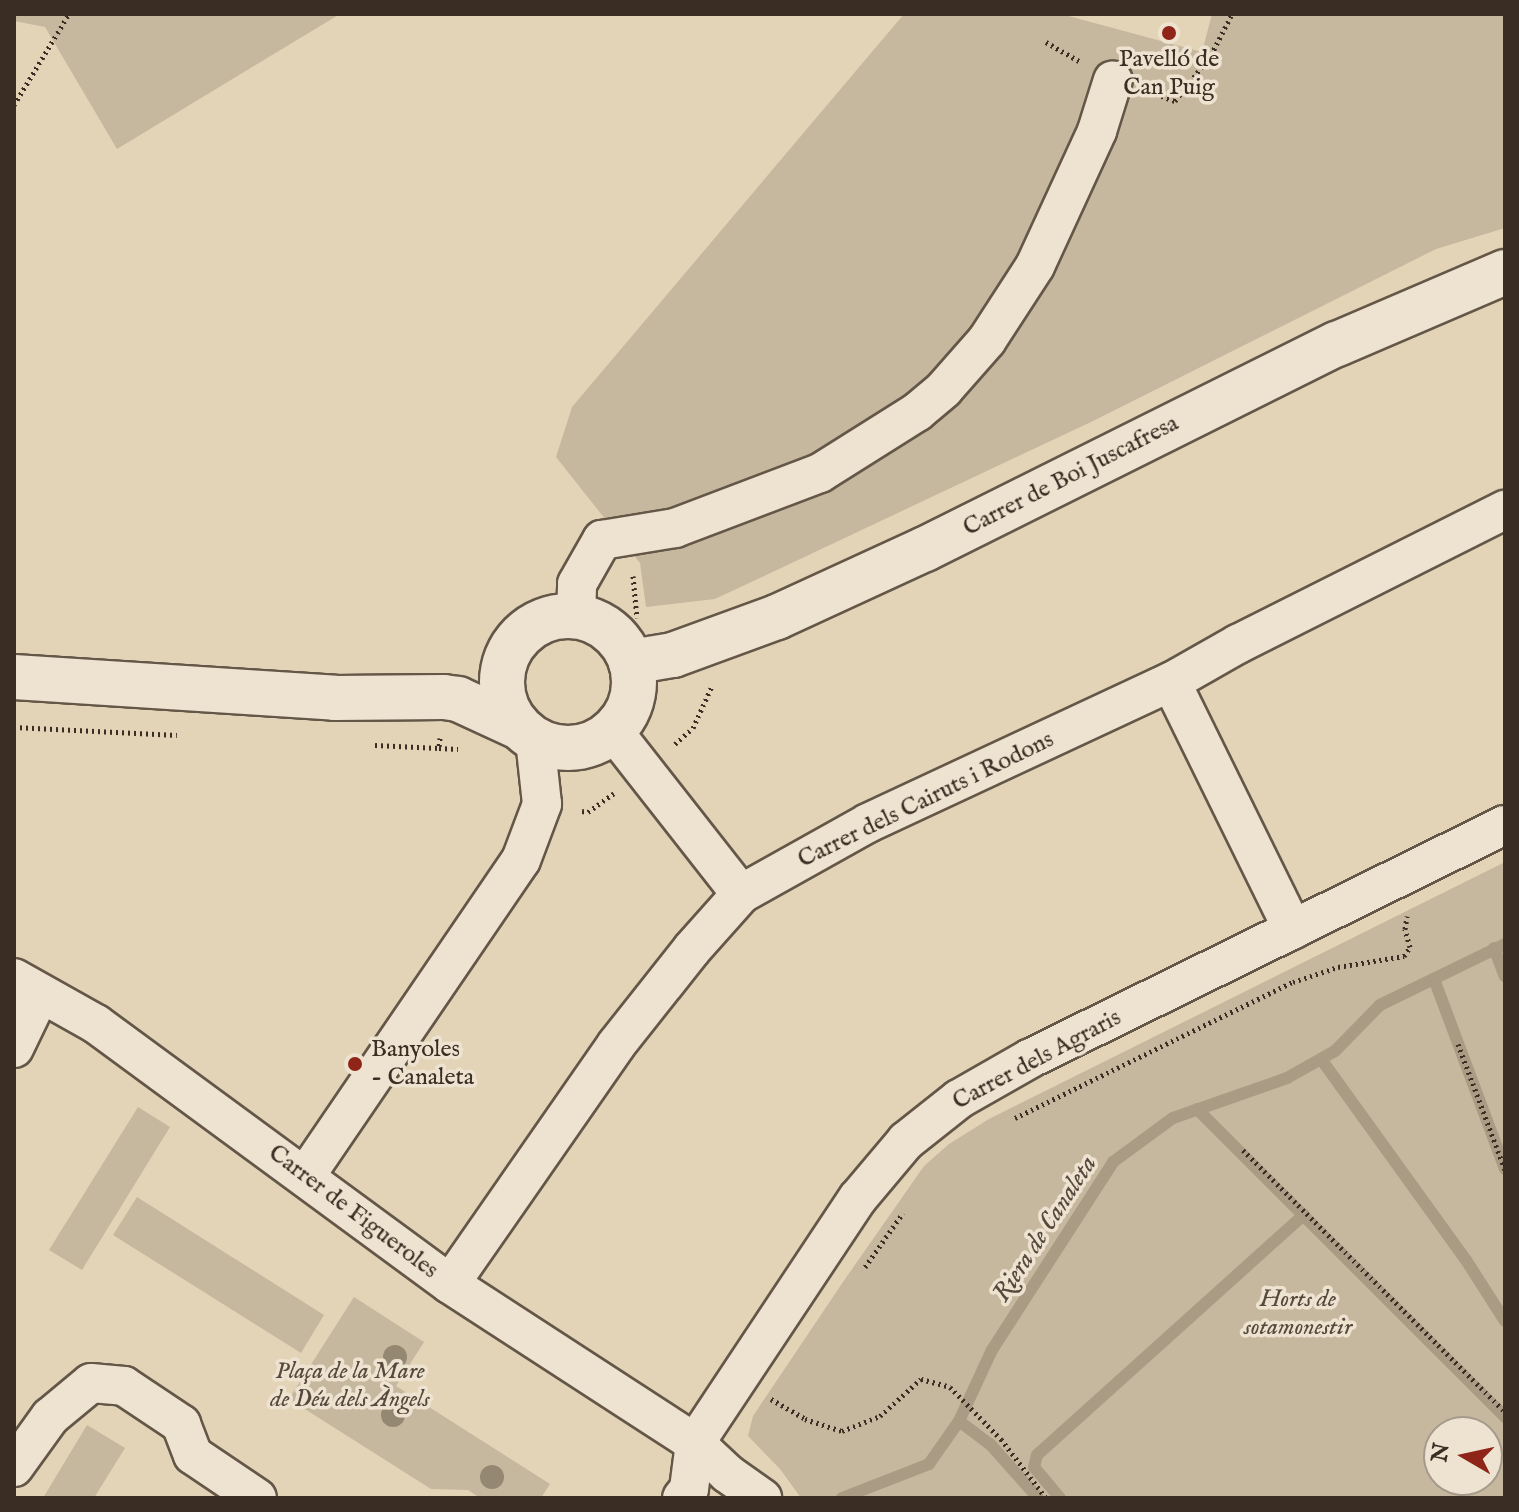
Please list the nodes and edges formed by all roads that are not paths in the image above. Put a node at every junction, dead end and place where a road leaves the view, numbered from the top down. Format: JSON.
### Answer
{"nodes":[{"id":1,"x":1113,"y":80,"type":"dead end"},
{"id":2,"x":1505,"y":272,"type":"edge"},
{"id":3,"x":1505,"y":510,"type":"edge"},
{"id":4,"x":576,"y":616,"type":"junction"},
{"id":5,"x":506,"y":660,"type":"junction"},
{"id":6,"x":631,"y":662,"type":"junction"},
{"id":7,"x":14,"y":677,"type":"edge"},
{"id":8,"x":1171,"y":682,"type":"junction"},
{"id":9,"x":458,"y":699,"type":"junction"},
{"id":10,"x":613,"y":731,"type":"junction"},
{"id":11,"x":527,"y":733,"type":"junction"},
{"id":12,"x":1505,"y":825,"type":"edge"},
{"id":13,"x":741,"y":894,"type":"junction"},
{"id":14,"x":1293,"y":930,"type":"junction"},
{"id":15,"x":27,"y":986,"type":"edge"},
{"id":16,"x":14,"y":1048,"type":"edge"},
{"id":17,"x":306,"y":1175,"type":"junction"},
{"id":18,"x":450,"y":1284,"type":"junction"},
{"id":19,"x":695,"y":1443,"type":"junction"},
{"id":20,"x":14,"y":1467,"type":"edge"},
{"id":21,"x":257,"y":1498,"type":"edge"},
{"id":22,"x":682,"y":1498,"type":"edge"},
{"id":23,"x":762,"y":1498,"type":"edge"}],
"edges":[{"from":1,"to":4,"type":"street"},
{"from":2,"to":6,"type":"street","name":"Carrer de Boi Juscafresa"},
{"from":3,"to":8,"type":"street","name":"Carrer dels Cairuts i Rodons"},
{"from":4,"to":5,"type":"street"},
{"from":4,"to":6,"type":"street"},
{"from":5,"to":9,"type":"street"},
{"from":5,"to":11,"type":"street"},
{"from":6,"to":10,"type":"street"},
{"from":7,"to":9,"type":"street"},
{"from":8,"to":13,"type":"street","name":"Carrer dels Cairuts i Rodons"},
{"from":8,"to":14,"type":"street"},
{"from":9,"to":11,"type":"street"},
{"from":10,"to":11,"type":"street"},
{"from":10,"to":13,"type":"street"},
{"from":11,"to":17,"type":"street"},
{"from":12,"to":14,"type":"street","name":"Carrer dels Agraris"},
{"from":13,"to":18,"type":"street","name":"Carrer dels Cairuts i Rodons"},
{"from":14,"to":19,"type":"street","name":"Carrer dels Agraris"},
{"from":15,"to":16,"type":"street"},
{"from":15,"to":17,"type":"street","name":"Carrer de Figueroles"},
{"from":17,"to":18,"type":"street","name":"Carrer de Figueroles"},
{"from":18,"to":19,"type":"street","name":"Carrer de Figueroles"},
{"from":19,"to":22,"type":"street"},
{"from":19,"to":23,"type":"street","name":"Carrer de Figueroles"},
{"from":20,"to":21,"type":"street"}]}
